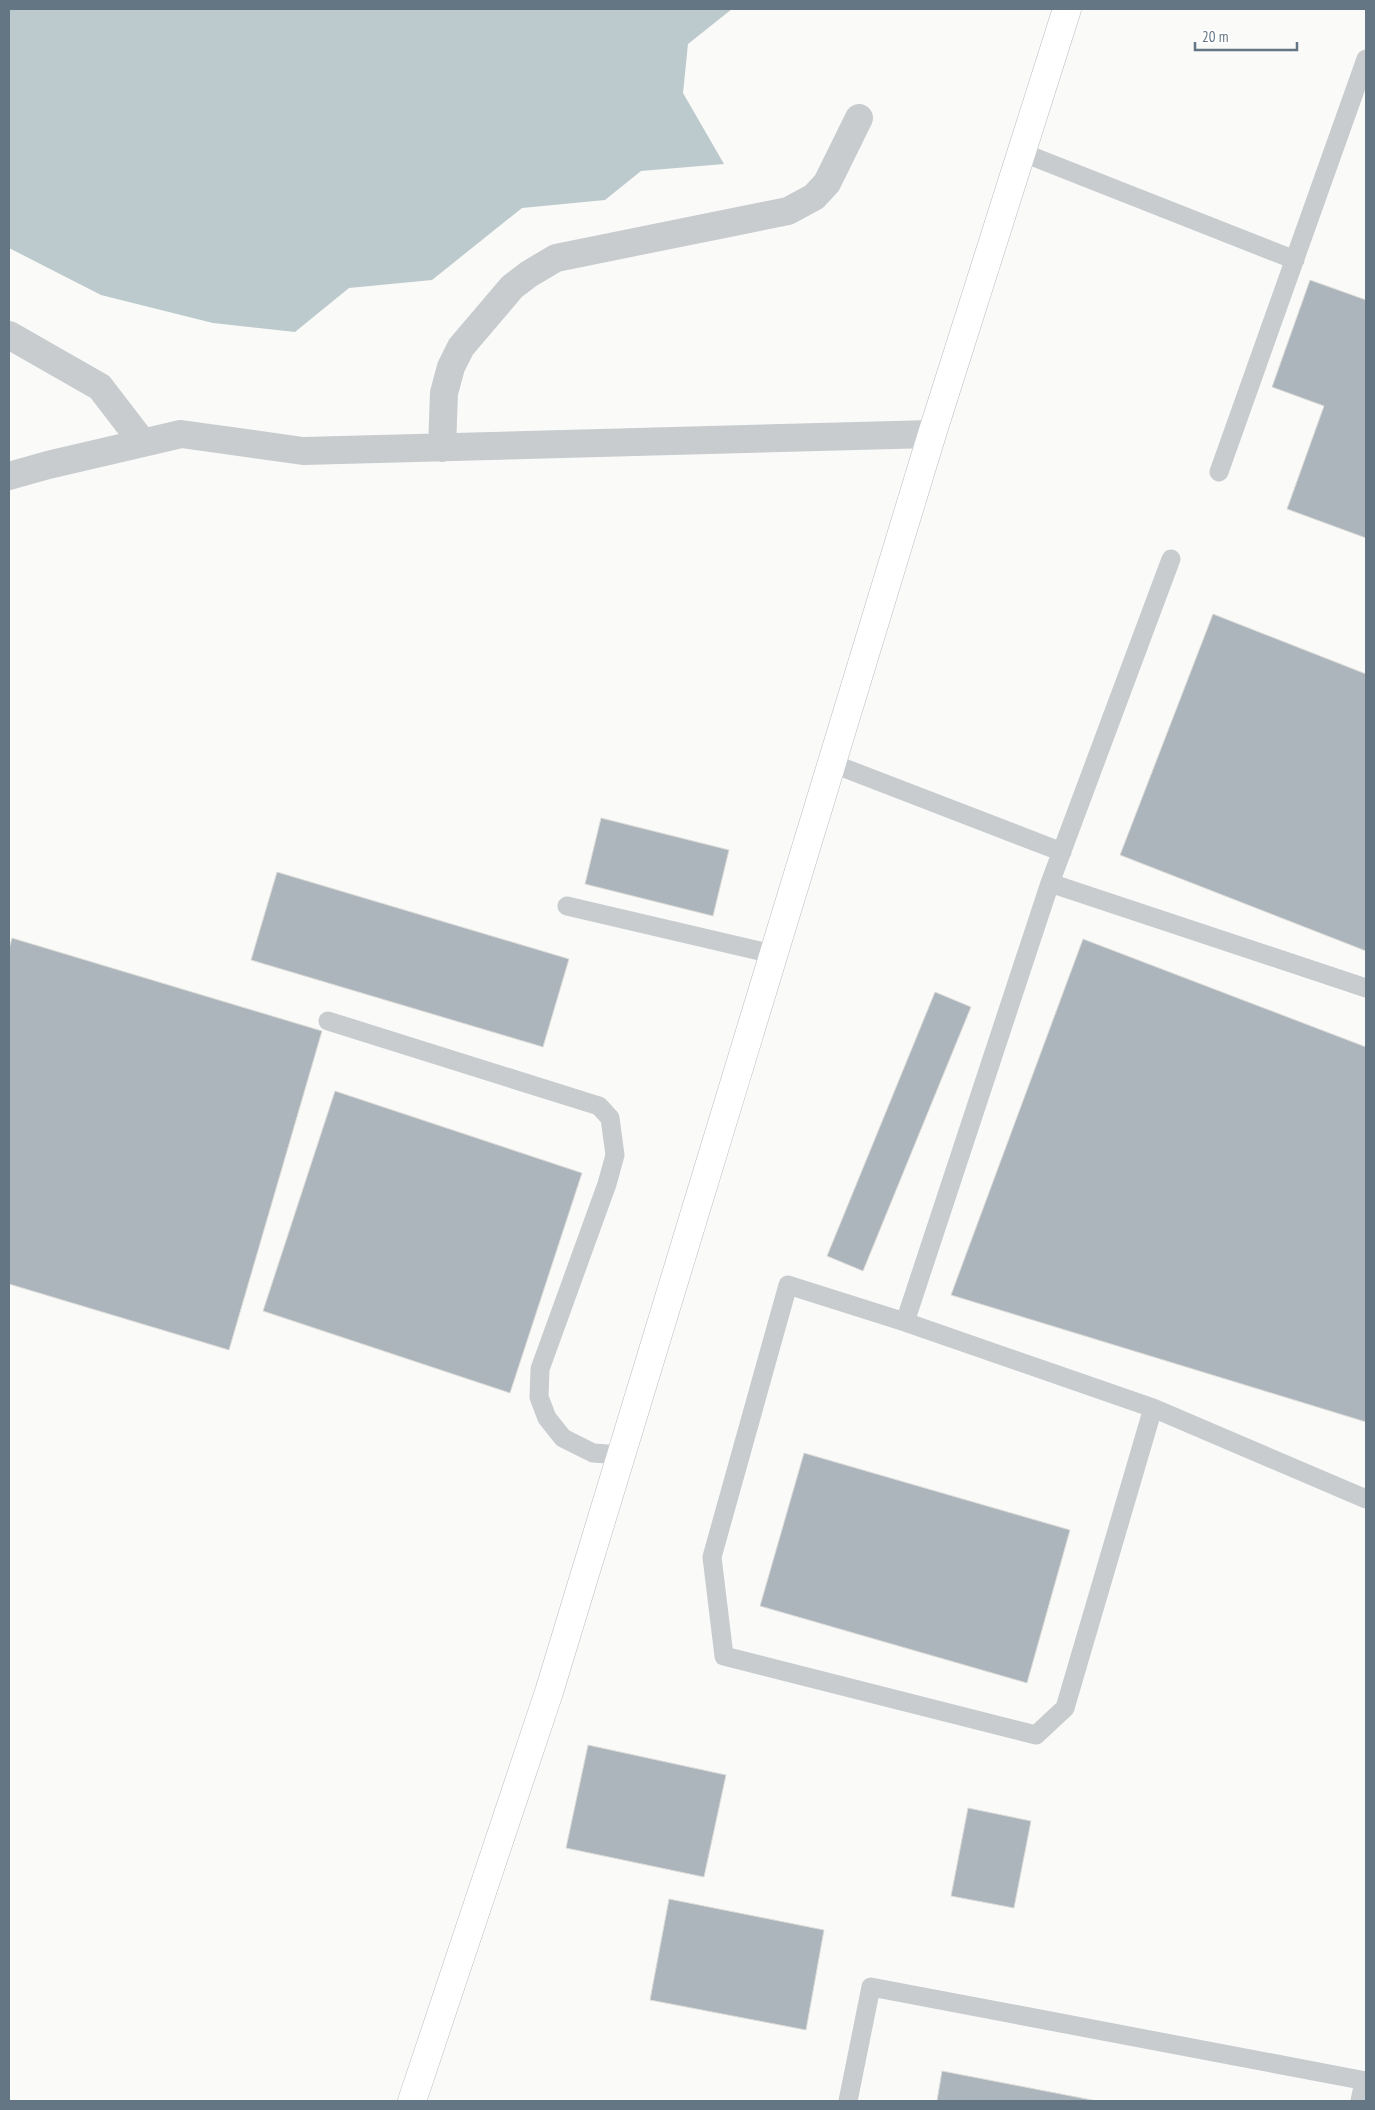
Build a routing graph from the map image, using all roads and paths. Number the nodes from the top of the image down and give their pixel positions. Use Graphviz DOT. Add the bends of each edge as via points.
graph roads {
  1 [pos="1067,9"];
  2 [pos="1366,59"];
  3 [pos="859,118"];
  4 [pos="1021,152"];
  5 [pos="1295,260"];
  6 [pos="9,335"];
  7 [pos="932,434"];
  8 [pos="143,443"];
  9 [pos="442,448"];
  10 [pos="1219,472"];
  11 [pos="9,476"];
  12 [pos="1171,559"];
  13 [pos="831,763"];
  14 [pos="1062,852"];
  15 [pos="1050,883"];
  16 [pos="567,906"];
  17 [pos="774,954"];
  18 [pos="1366,988"];
  19 [pos="328,1021"];
  20 [pos="905,1322"];
  21 [pos="1153,1408"];
  22 [pos="621,1455"];
  23 [pos="1366,1499"];
  24 [pos="1365,2081"];
  25 [pos="412,2101"];
  26 [pos="848,2101"];
  27 [pos="1360,2101"];
  1 -- 4 [label="street"];
  2 -- 5 [label="lane"];
  3 -- 9 [label="street" via="827,183 814,197 788,211 556,258 512,286 460,347 451,367 444,393"];
  4 -- 5 [label="lane"];
  4 -- 7 [label="street"];
  5 -- 10 [label="lane"];
  6 -- 8 [label="street" via="100,387"];
  7 -- 9 [label="street"];
  7 -- 13 [label="street"];
  8 -- 9 [label="street" via="181,434 303,451"];
  8 -- 11 [label="street"];
  12 -- 14 [label="lane"];
  13 -- 14 [label="lane"];
  13 -- 17 [label="street"];
  14 -- 15 [label="lane"];
  15 -- 18 [label="lane"];
  15 -- 20 [label="lane"];
  16 -- 17 [label="lane"];
  17 -- 22 [label="street"];
  19 -- 22 [label="lane" via="599,1106 610,1118 615,1155 540,1370 539,1397 547,1418 563,1438 592,1453"];
  20 -- 21 [label="lane"];
  20 -- 21 [label="lane" via="788,1285 712,1557 724,1656 1036,1735 1065,1708"];
  21 -- 23 [label="lane"];
  22 -- 25 [label="street" via="549,1692"];
  24 -- 26 [label="lane" via="871,1987"];
  24 -- 27 [label="lane"];
}
